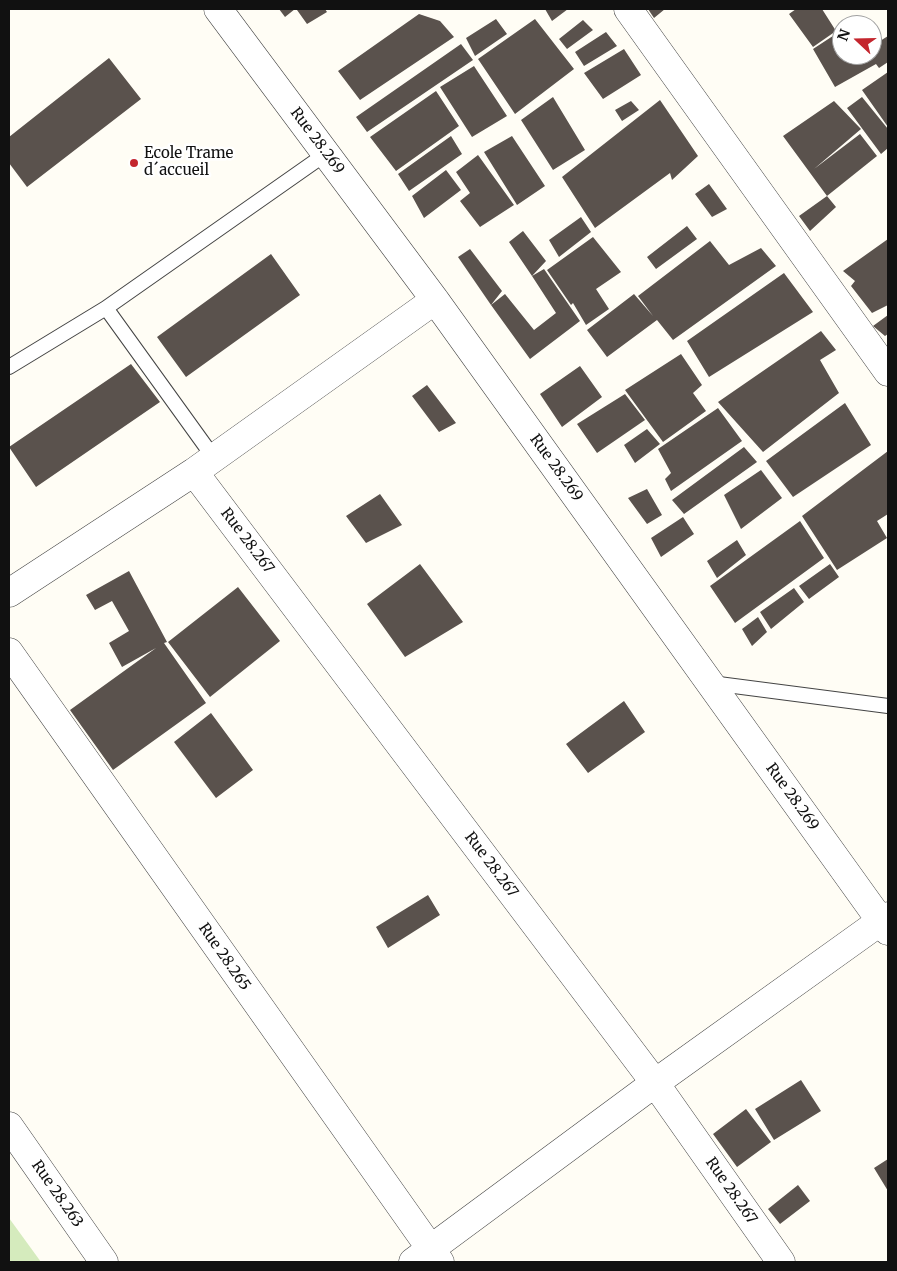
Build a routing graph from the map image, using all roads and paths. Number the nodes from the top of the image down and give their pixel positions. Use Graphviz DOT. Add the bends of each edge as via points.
graph roads {
  1 [pos="218,9"];
  2 [pos="628,9"];
  3 [pos="327,153"];
  4 [pos="435,300"];
  5 [pos="106,308"];
  6 [pos="9,367"];
  7 [pos="888,372"];
  8 [pos="204,465"];
  9 [pos="9,593"];
  10 [pos="9,652"];
  11 [pos="710,683"];
  12 [pos="888,706"];
  13 [pos="886,922"];
  14 [pos="656,1083"];
  15 [pos="9,1126"];
  16 [pos="428,1258"];
  17 [pos="104,1262"];
  18 [pos="781,1262"];
  1 -- 3 [label="street, Rue 28.269"];
  2 -- 7 [label="street"];
  3 -- 4 [label="street, Rue 28.269"];
  3 -- 5 [label="lane"];
  4 -- 8 [label="street"];
  4 -- 11 [label="street, Rue 28.269"];
  5 -- 6 [label="lane"];
  5 -- 8 [label="lane"];
  8 -- 9 [label="street"];
  8 -- 14 [label="street, Rue 28.267"];
  10 -- 16 [label="street, Rue 28.265"];
  11 -- 12 [label="lane"];
  11 -- 13 [label="street, Rue 28.269"];
  13 -- 14 [label="street"];
  14 -- 16 [label="street"];
  14 -- 18 [label="street, Rue 28.267"];
  15 -- 17 [label="street, Rue 28.263"];
}
